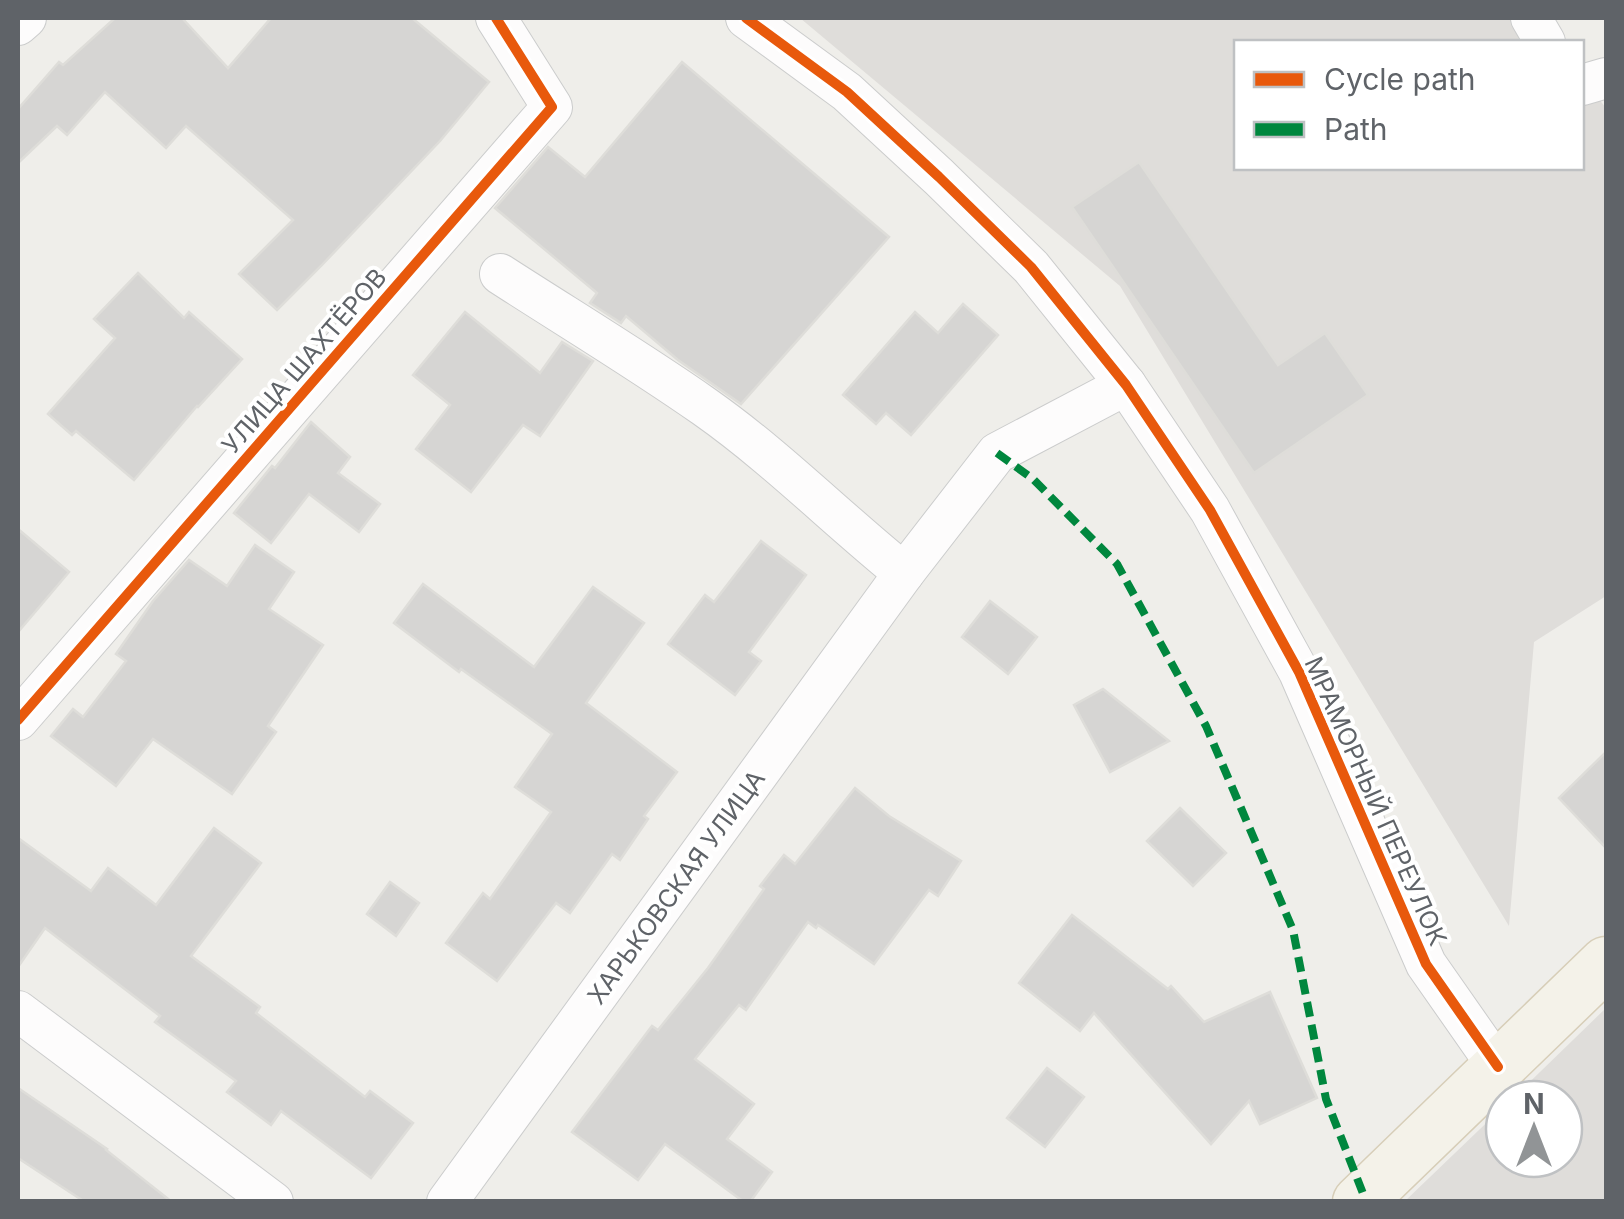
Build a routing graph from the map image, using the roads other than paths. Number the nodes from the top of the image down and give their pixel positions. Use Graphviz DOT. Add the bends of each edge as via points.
graph roads {
  1 [pos="26,18"];
  2 [pos="496,18"];
  3 [pos="746,18"];
  4 [pos="1531,18"];
  5 [pos="18,24"];
  6 [pos="1545,40"];
  7 [pos="500,274"];
  8 [pos="1126,386"];
  9 [pos="904,572"];
  10 [pos="18,720"];
  11 [pos="1606,963"];
  12 [pos="18,1011"];
  13 [pos="1498,1067"];
  14 [pos="273,1202"];
  15 [pos="447,1202"];
  16 [pos="1358,1202"];
  1 -- 5 [label="street"];
  2 -- 10 [label="street, УЛИЦА ШАХТЁРОВ" via="552,107"];
  3 -- 8 [label="street, МРАМОРНЫЙ ПЕРЕУЛОК" via="847,92 940,177 1031,266"];
  4 -- 6 [label="street"];
  7 -- 9 [label="street" via="706,408"];
  8 -- 9 [label="street, ХАРЬКОВСКАЯ УЛИЦА" via="997,453"];
  8 -- 13 [label="street, МРАМОРНЫЙ ПЕРЕУЛОК" via="1210,510 1281,639 1426,964"];
  9 -- 15 [label="street, ХАРЬКОВСКАЯ УЛИЦА"];
  11 -- 13 [label="main road"];
  12 -- 14 [label="street"];
  13 -- 16 [label="main road"];
}
